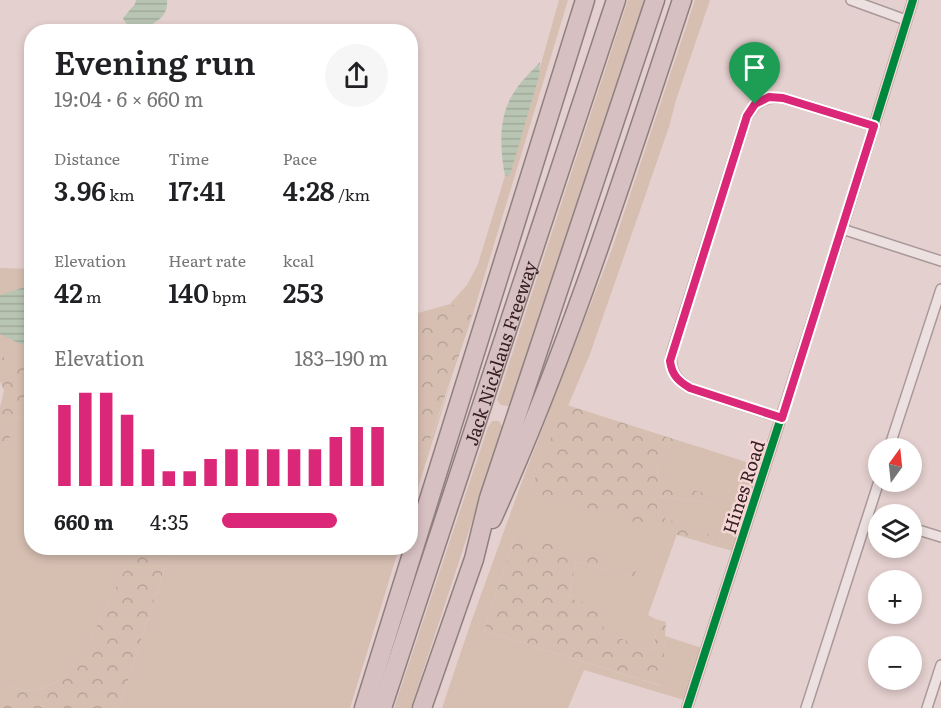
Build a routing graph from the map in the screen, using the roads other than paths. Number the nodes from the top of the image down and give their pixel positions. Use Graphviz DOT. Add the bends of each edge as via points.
graph roads {
  1 [pos="585,0"];
  2 [pos="616,0"];
  3 [pos="655,0"];
  4 [pos="682,0"];
  5 [pos="851,0"];
  6 [pos="913,0"];
  7 [pos="906,20"];
  8 [pos="874,126"];
  9 [pos="842,229"];
  10 [pos="941,261"];
  11 [pos="941,289"];
  12 [pos="782,418"];
  13 [pos="892,438"];
  14 [pos="868,514"];
  15 [pos="922,531"];
  16 [pos="418,533"];
  17 [pos="941,537"];
  18 [pos="411,555"];
  19 [pos="474,559"];
  20 [pos="941,665"];
  21 [pos="363,708"];
  22 [pos="382,708"];
  23 [pos="422,708"];
  24 [pos="687,708"];
  25 [pos="806,708"];
  26 [pos="927,708"];
  1 -- 16 [label="highway"];
  2 -- 22 [label="highway, Jack Nicklaus Freeway"];
  3 -- 19 [label="highway, Jack Nicklaus Freeway" via="492,488"];
  4 -- 19 [label="highway" via="589,279 527,441"];
  5 -- 7 [label="street"];
  6 -- 7 [label="street, Hines Road"];
  7 -- 8 [label="street, Hines Road"];
  8 -- 9 [label="street, Hines Road"];
  8 -- 12 [label="street" via="783,98 769,97 755,104 747,116 672,352 672,370 690,388"];
  9 -- 10 [label="street"];
  9 -- 12 [label="street, Hines Road"];
  11 -- 13 [label="street"];
  12 -- 24 [label="street, Hines Road"];
  14 -- 25 [label="street"];
  15 -- 17 [label="street"];
  18 -- 21 [label="highway"];
  19 -- 23 [label="highway, Jack Nicklaus Freeway"];
  20 -- 26 [label="street"];
}
